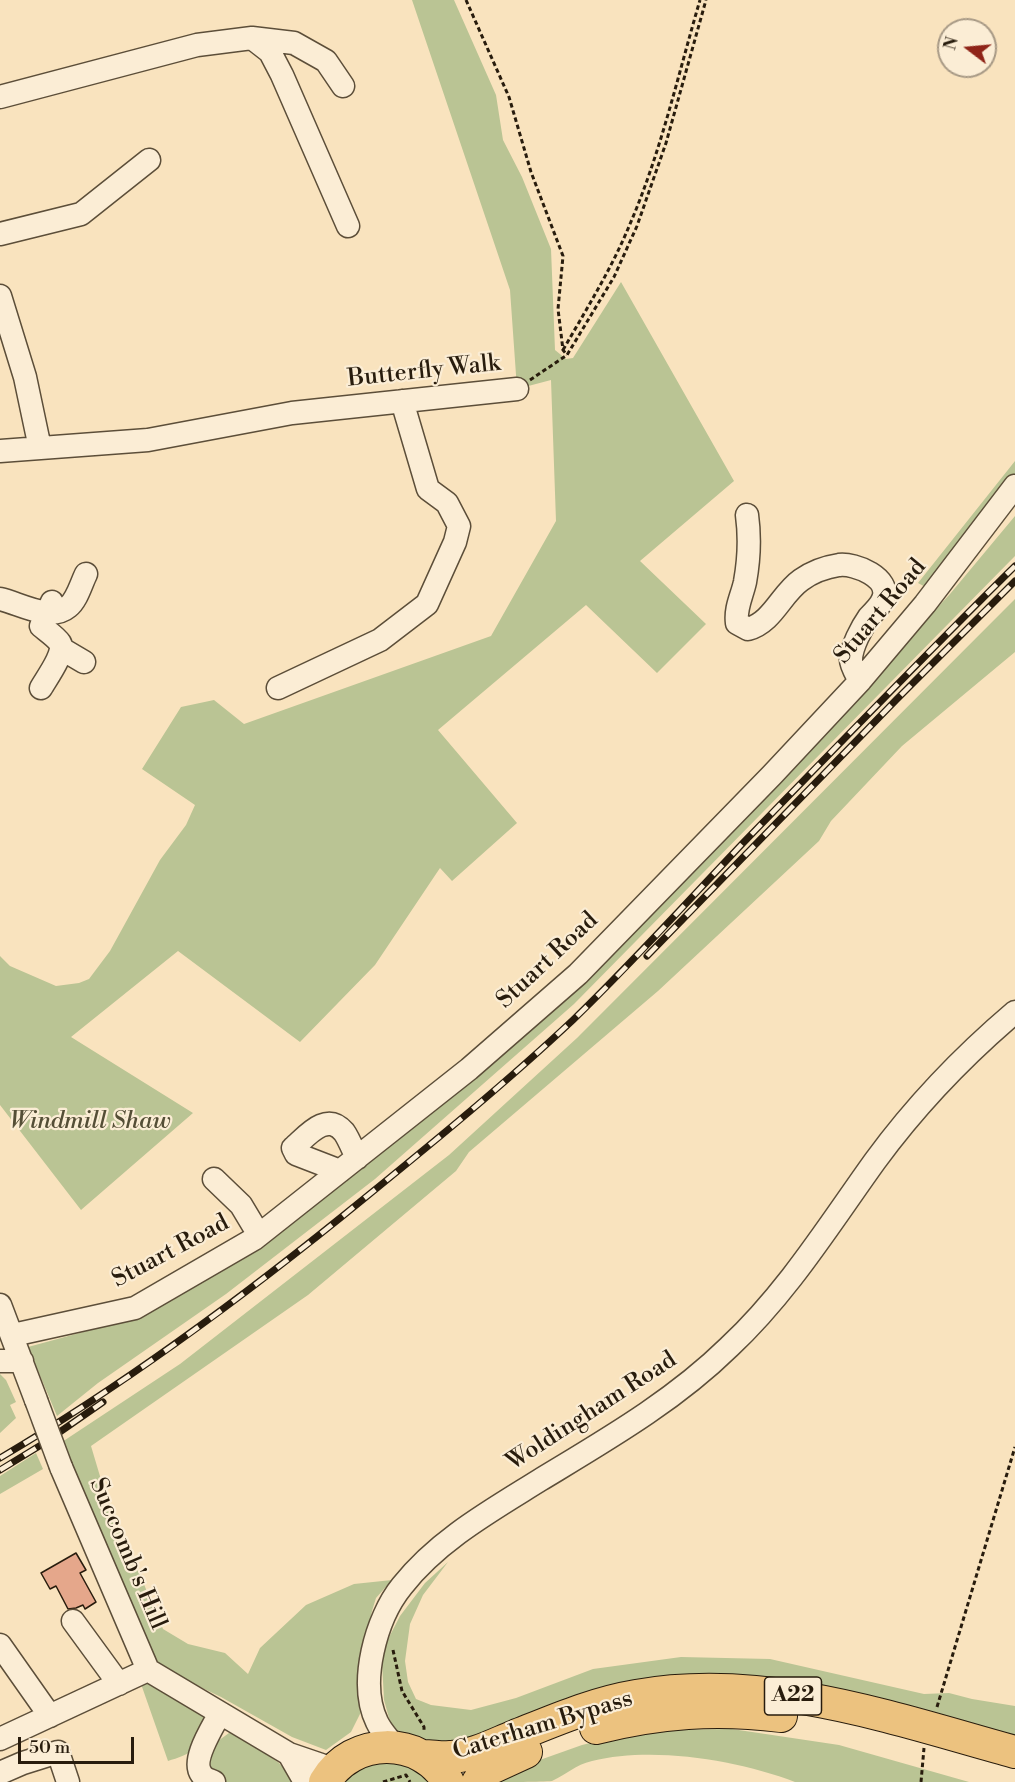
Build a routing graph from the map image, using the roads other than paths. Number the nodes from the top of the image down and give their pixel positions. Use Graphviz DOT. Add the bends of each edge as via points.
graph roads {
  1 [pos="252,39"];
  2 [pos="343,86"];
  3 [pos="0,97"];
  4 [pos="149,160"];
  5 [pos="348,226"];
  6 [pos="0,234"];
  7 [pos="0,296"];
  8 [pos="517,389"];
  9 [pos="402,401"];
  10 [pos="40,448"];
  11 [pos="0,451"];
  12 [pos="1015,486"];
  13 [pos="747,515"];
  14 [pos="86,574"];
  15 [pos="0,599"];
  16 [pos="47,614"];
  17 [pos="62,649"];
  18 [pos="84,662"];
  19 [pos="860,681"];
  20 [pos="41,687"];
  21 [pos="278,688"];
  22 [pos="1015,1012"];
  23 [pos="214,1179"];
  24 [pos="260,1235"];
  25 [pos="0,1305"];
  26 [pos="13,1335"];
  27 [pos="11,1361"];
  28 [pos="73,1621"];
  29 [pos="0,1645"];
  30 [pos="148,1670"];
  31 [pos="119,1684"];
  32 [pos="371,1700"];
  33 [pos="220,1713"];
  34 [pos="50,1716"];
  35 [pos="0,1739"];
  36 [pos="927,1739"];
  37 [pos="1015,1752"];
  38 [pos="290,1754"];
  39 [pos="413,1755"];
  40 [pos="329,1772"];
  41 [pos="0,1773"];
  42 [pos="1015,1774"];
  43 [pos="68,1782"];
  44 [pos="214,1782"];
  45 [pos="448,1782"];
  46 [pos="478,1782"];
  1 -- 2 [label="street" via="294,43 326,62"];
  1 -- 3 [label="street" via="197,45"];
  1 -- 5 [label="street" via="270,52 282,75"];
  4 -- 6 [label="street" via="81,214"];
  7 -- 10 [label="street" via="25,377"];
  8 -- 9 [label="street, Butterfly Walk"];
  9 -- 10 [label="street, Butterfly Walk" via="292,413 148,440"];
  9 -- 21 [label="street" via="428,489 447,503 459,526 456,542 427,604 380,640"];
  10 -- 11 [label="street, Butterfly Walk"];
  12 -- 19 [label="street, Stuart Road"];
  13 -- 19 [label="street" via="750,536 745,582 736,615 737,623 748,629 759,626 800,580 824,568 859,566 882,582 883,599 867,621 851,660"];
  14 -- 16 [label="street" via="68,608"];
  15 -- 16 [label="street"];
  16 -- 17 [label="street"];
  17 -- 18 [label="street"];
  17 -- 20 [label="street"];
  19 -- 24 [label="street, Stuart Road" via="578,974 469,1069"];
  22 -- 32 [label="street, Woldingham Road" via="971,1049 921,1102 777,1295 730,1347 680,1390 456,1535 401,1587 381,1622 372,1650"];
  23 -- 24 [label="street" via="241,1205"];
  24 -- 26 [label="street, Stuart Road" via="135,1308"];
  25 -- 26 [label="street, Succomb's Hill"];
  26 -- 27 [label="street, Succomb's Hill"];
  27 -- 30 [label="street, Succomb's Hill, bridge" via="36,1401"];
  28 -- 31 [label="street"];
  29 -- 34 [label="street"];
  30 -- 31 [label="street"];
  30 -- 33 [label="street"];
  31 -- 34 [label="street"];
  32 -- 39 [label="street, Woldingham Road" via="377,1722"];
  32 -- 40 [label="street, Woldingham Road" via="363,1732"];
  33 -- 38 [label="street"];
  33 -- 44 [label="street" via="199,1756 198,1768 203,1777"];
  34 -- 35 [label="street"];
  36 -- 37 [label="highway, Caterham Bypass / A22"];
  36 -- 39 [label="highway, Caterham Bypass / A22" via="846,1706 793,1695 736,1689 680,1690 597,1705 477,1751 452,1757"];
  36 -- 42 [label="highway, Caterham Bypass / A22"];
  36 -- 46 [label="highway, Caterham Bypass / A22" via="750,1712 686,1712 634,1718 572,1734 489,1769"];
  38 -- 40 [label="street"];
  38 -- 40 [label="street"];
  39 -- 40 [label="highway, Caterham Bypass" via="380,1747 365,1749"];
  39 -- 45 [label="highway" via="438,1768"];
  41 -- 43 [label="street" via="58,1752"];
}
